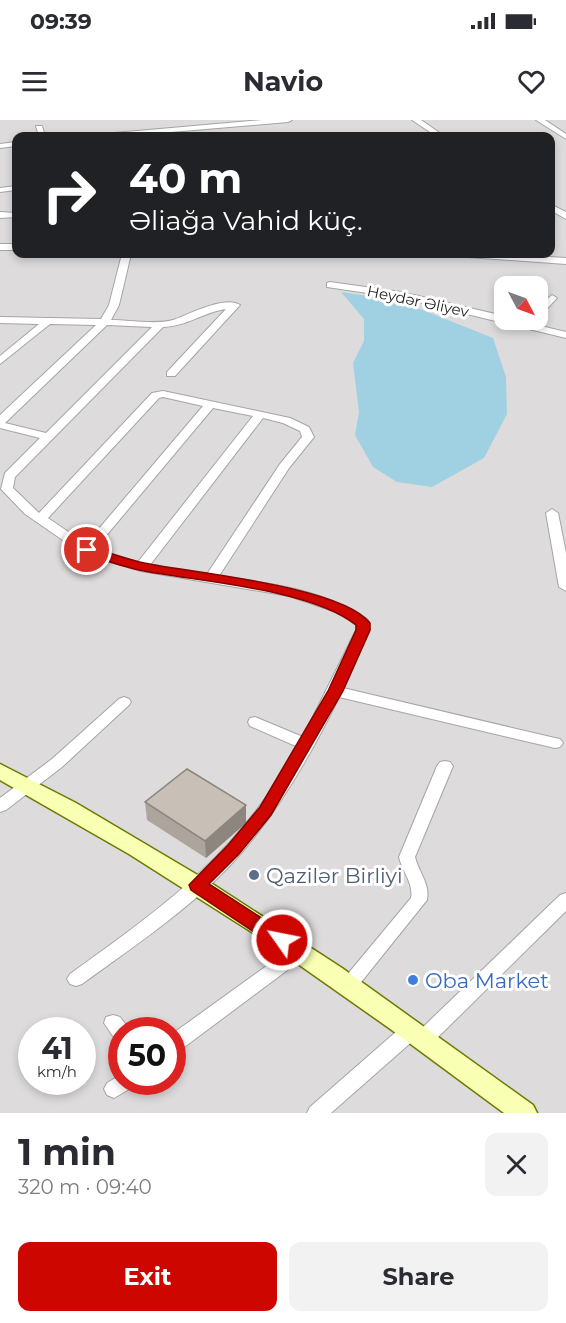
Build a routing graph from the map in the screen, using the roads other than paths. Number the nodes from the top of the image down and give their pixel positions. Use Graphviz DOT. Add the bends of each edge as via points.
graph roads {
  1 [pos="288,120"];
  2 [pos="416,120"];
  3 [pos="540,120"];
  4 [pos="149,132"];
  5 [pos="434,132"];
  6 [pos="566,137"];
  7 [pos="125,258"];
  8 [pos="524,258"];
  9 [pos="566,261"];
  10 [pos="330,285"];
  11 [pos="552,298"];
  12 [pos="548,302"];
  13 [pos="494,316"];
  14 [pos="0,320"];
  15 [pos="48,321"];
  16 [pos="104,323"];
  17 [pos="160,324"];
  18 [pos="548,328"];
  19 [pos="566,335"];
  20 [pos="0,361"];
  21 [pos="171,374"];
  22 [pos="210,404"];
  23 [pos="261,414"];
  24 [pos="2,426"];
  25 [pos="48,437"];
  26 [pos="552,513"];
  27 [pos="34,515"];
  28 [pos="87,550"];
  29 [pos="141,567"];
  30 [pos="211,578"];
  31 [pos="566,587"];
  32 [pos="336,691"];
  33 [pos="124,702"];
  34 [pos="255,722"];
  35 [pos="555,743"];
  36 [pos="306,744"];
  37 [pos="445,766"];
  38 [pos="0,771"];
  39 [pos="29,786"];
  40 [pos="0,806"];
  41 [pos="197,885"];
  42 [pos="566,900"];
  43 [pos="298,952"];
  44 [pos="76,979"];
  45 [pos="348,986"];
  46 [pos="418,1034"];
  47 [pos="186,1035"];
  48 [pos="317,1113"];
  49 [pos="524,1113"];
  1 -- 4 [label="street"];
  2 -- 5 [label="street"];
  3 -- 6 [label="street"];
  7 -- 16 [label="street" via="114,305"];
  8 -- 9 [label="street"];
  10 -- 13 [label="street, Heydər Əliyev" via="400,295"];
  11 -- 12 [label="street"];
  14 -- 15 [label="street"];
  15 -- 16 [label="street"];
  15 -- 20 [label="street"];
  16 -- 17 [label="street"];
  16 -- 24 [label="street"];
  17 -- 21 [label="street" via="235,305"];
  17 -- 25 [label="street"];
  18 -- 19 [label="street, Heydər Əliyev"];
  22 -- 23 [label="street"];
  22 -- 27 [label="street" via="163,394 152,397"];
  22 -- 28 [label="street"];
  23 -- 29 [label="street"];
  23 -- 30 [label="street" via="286,420 305,429 308,436"];
  24 -- 25 [label="street"];
  25 -- 27 [label="street" via="6,482 12,496"];
  26 -- 31 [label="street"];
  27 -- 28 [label="street"];
  28 -- 29 [label="street"];
  29 -- 30 [label="street"];
  30 -- 32 [label="street" via="292,593 356,616 363,623 363,630"];
  32 -- 35 [label="street"];
  32 -- 36 [label="street"];
  33 -- 39 [label="street"];
  34 -- 36 [label="street"];
  36 -- 41 [label="street" via="254,826"];
  37 -- 45 [label="street" via="407,857 421,889 418,900"];
  38 -- 39 [label="main road"];
  39 -- 40 [label="street"];
  39 -- 41 [label="main road"];
  41 -- 43 [label="main road"];
  41 -- 44 [label="street" via="164,915"];
  42 -- 46 [label="street"];
  43 -- 45 [label="main road"];
  43 -- 47 [label="street"];
  45 -- 46 [label="main road"];
  46 -- 48 [label="street"];
  46 -- 49 [label="main road"];
}
